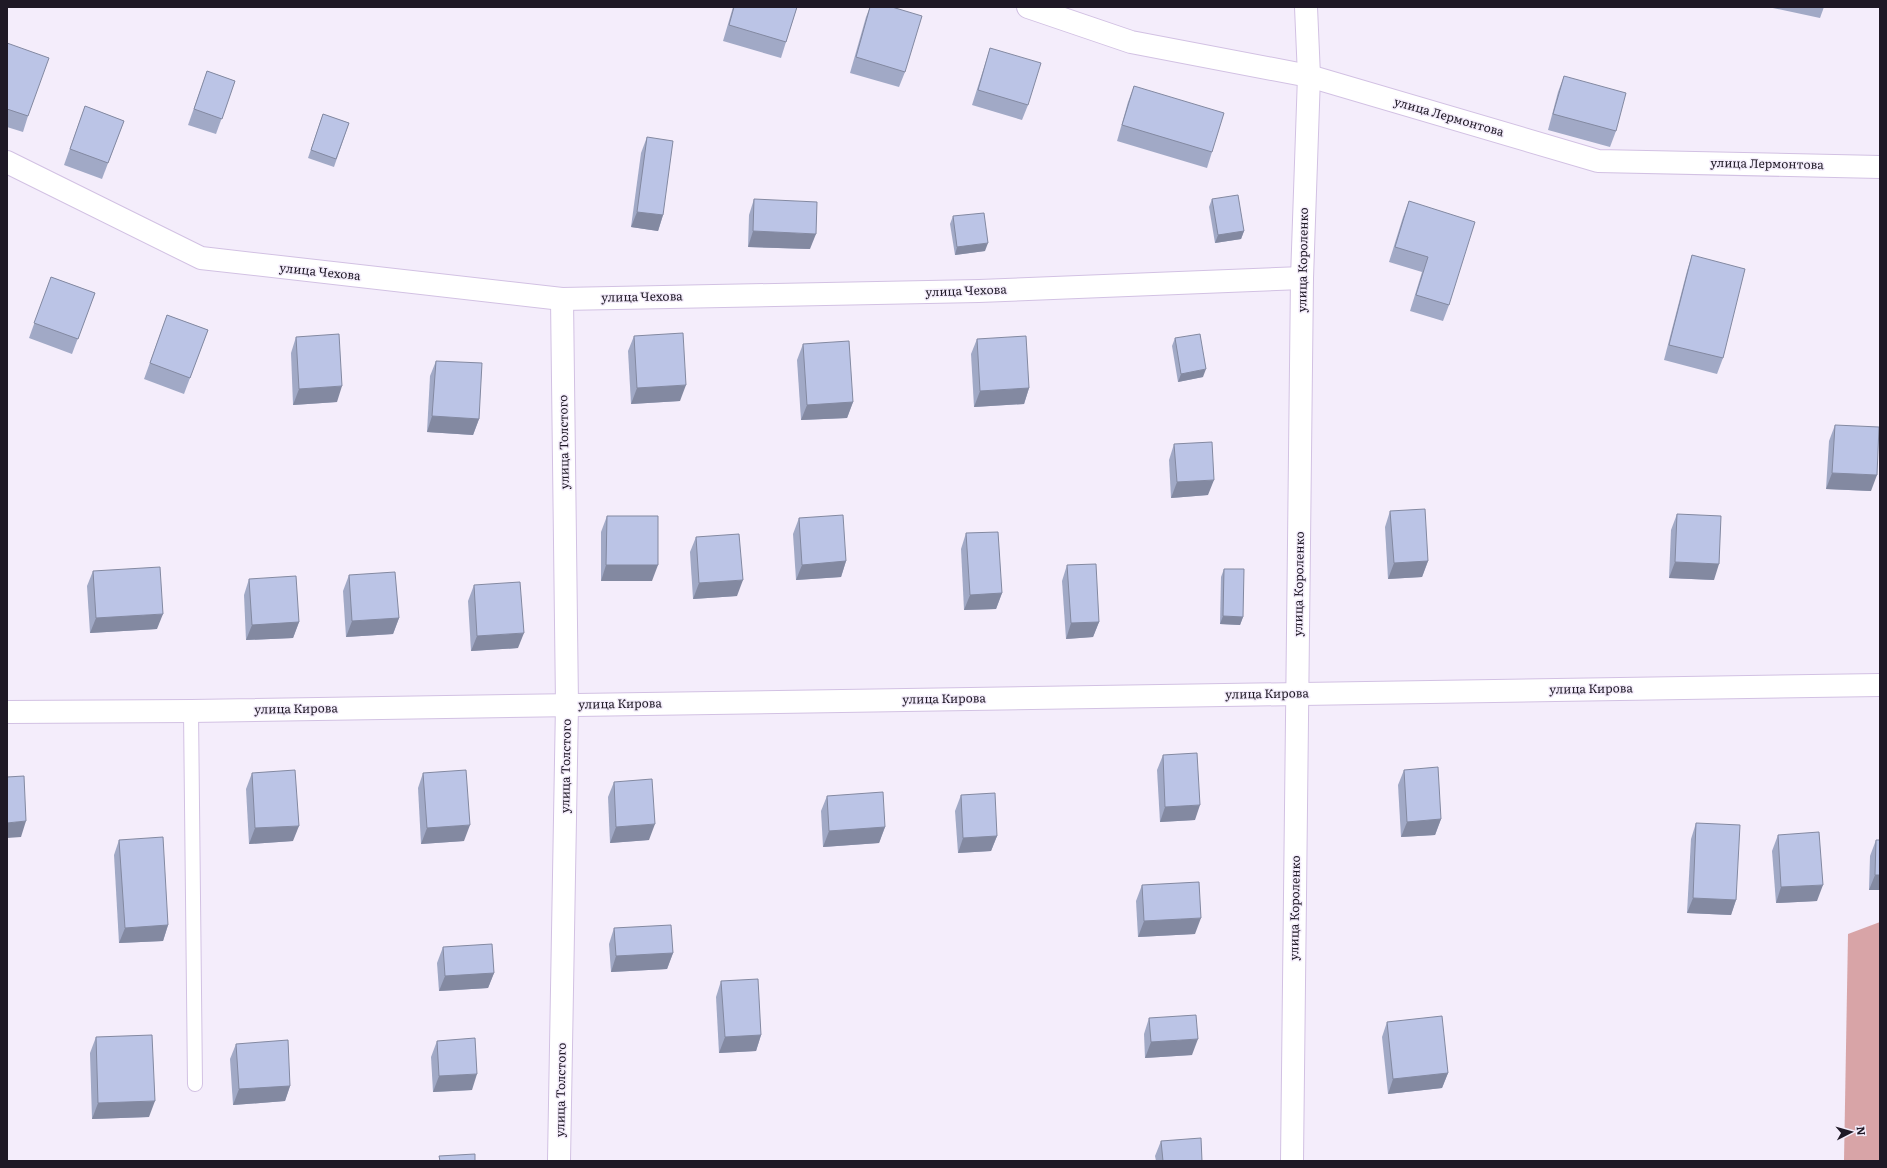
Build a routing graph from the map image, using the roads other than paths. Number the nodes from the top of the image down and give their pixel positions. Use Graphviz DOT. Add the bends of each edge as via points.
graph roads {
  1 [pos="1028,7"];
  2 [pos="1306,7"];
  3 [pos="1309,76"];
  4 [pos="7,162"];
  5 [pos="1880,167"];
  6 [pos="1302,278"];
  7 [pos="562,299"];
  8 [pos="1880,685"];
  9 [pos="1298,693"];
  10 [pos="567,704"];
  11 [pos="191,711"];
  12 [pos="7,712"];
  13 [pos="195,1084"];
  14 [pos="559,1161"];
  15 [pos="1292,1161"];
  1 -- 3 [label="street, улица Лермонтова" via="1131,42"];
  2 -- 3 [label="street, улица Короленко"];
  3 -- 5 [label="street, улица Лермонтова" via="1598,161"];
  3 -- 6 [label="street, улица Короленко"];
  4 -- 7 [label="street, улица Чехова" via="201,258"];
  6 -- 7 [label="street, улица Чехова" via="979,291"];
  6 -- 9 [label="street, улица Короленко"];
  7 -- 10 [label="street, улица Толстого"];
  8 -- 9 [label="street, улица Кирова"];
  9 -- 10 [label="street, улица Кирова"];
  9 -- 15 [label="street, улица Короленко"];
  10 -- 11 [label="street, улица Кирова"];
  10 -- 14 [label="street, улица Толстого"];
  11 -- 12 [label="street, улица Кирова"];
  11 -- 13 [label="lane"];
}
